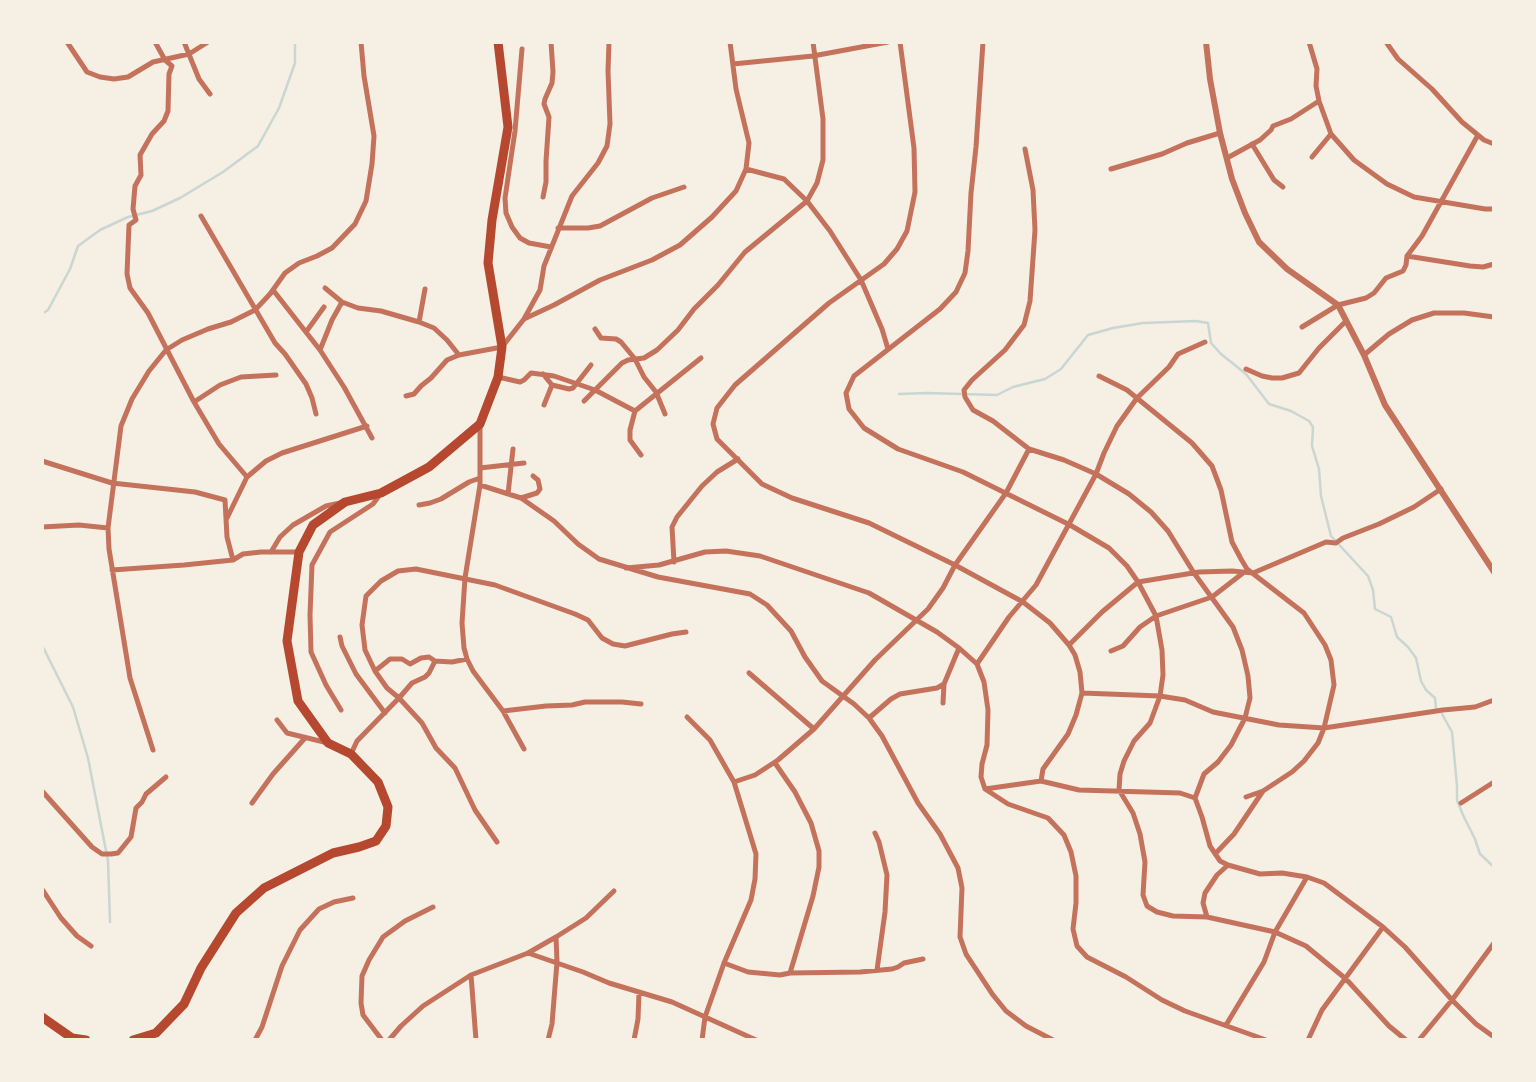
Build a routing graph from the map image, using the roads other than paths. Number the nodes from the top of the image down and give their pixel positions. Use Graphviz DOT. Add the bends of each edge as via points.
graph roads {
  1 [pos="67,42"];
  2 [pos="155,42"];
  3 [pos="184,42"];
  4 [pos="361,42"];
  5 [pos="498,42"];
  6 [pos="551,42"];
  7 [pos="609,42"];
  8 [pos="730,42"];
  9 [pos="813,42"];
  10 [pos="888,42"];
  11 [pos="900,42"];
  12 [pos="982,42"];
  13 [pos="1206,42"];
  14 [pos="1309,42"];
  15 [pos="1386,42"];
  16 [pos="205,43"];
  17 [pos="522,49"];
  18 [pos="190,54"];
  19 [pos="813,56"];
  20 [pos="165,60"];
  21 [pos="733,64"];
  22 [pos="210,94"];
  23 [pos="1319,101"];
  24 [pos="1220,133"];
  25 [pos="1331,134"];
  26 [pos="1478,135"];
  27 [pos="1252,144"];
  28 [pos="1494,144"];
  29 [pos="1026,149"];
  30 [pos="1312,157"];
  31 [pos="1227,158"];
  32 [pos="1111,169"];
  33 [pos="746,170"];
  34 [pos="684,187"];
  35 [pos="1283,187"];
  36 [pos="543,197"];
  37 [pos="807,201"];
  38 [pos="1441,202"];
  39 [pos="1494,209"];
  40 [pos="201,216"];
  41 [pos="558,228"];
  42 [pos="551,247"];
  43 [pos="1407,256"];
  44 [pos="1494,264"];
  45 [pos="860,281"];
  46 [pos="325,288"];
  47 [pos="425,289"];
  48 [pos="273,290"];
  49 [pos="342,302"];
  50 [pos="1338,305"];
  51 [pos="324,307"];
  52 [pos="255,310"];
  53 [pos="1494,317"];
  54 [pos="524,319"];
  55 [pos="1346,321"];
  56 [pos="419,322"];
  57 [pos="1302,327"];
  58 [pos="595,329"];
  59 [pos="306,332"];
  60 [pos="1205,342"];
  61 [pos="502,347"];
  62 [pos="888,349"];
  63 [pos="166,350"];
  64 [pos="320,350"];
  65 [pos="459,355"];
  66 [pos="1364,355"];
  67 [pos="701,358"];
  68 [pos="635,359"];
  69 [pos="591,365"];
  70 [pos="1245,369"];
  71 [pos="543,374"];
  72 [pos="276,375"];
  73 [pos="1099,376"];
  74 [pos="498,377"];
  75 [pos="576,383"];
  76 [pos="552,385"];
  77 [pos="595,390"];
  78 [pos="656,392"];
  79 [pos="406,396"];
  80 [pos="1137,398"];
  81 [pos="584,401"];
  82 [pos="194,402"];
  83 [pos="544,405"];
  84 [pos="635,411"];
  85 [pos="316,414"];
  86 [pos="665,414"];
  87 [pos="480,424"];
  88 [pos="367,426"];
  89 [pos="372,438"];
  90 [pos="513,449"];
  91 [pos="1029,449"];
  92 [pos="641,454"];
  93 [pos="738,459"];
  94 [pos="42,461"];
  95 [pos="524,463"];
  96 [pos="511,465"];
  97 [pos="480,468"];
  98 [pos="1096,474"];
  99 [pos="533,476"];
  100 [pos="247,477"];
  101 [pos="480,481"];
  102 [pos="112,483"];
  103 [pos="1441,489"];
  104 [pos="1006,493"];
  105 [pos="381,494"];
  106 [pos="508,494"];
  107 [pos="521,498"];
  108 [pos="345,502"];
  109 [pos="419,505"];
  110 [pos="226,521"];
  111 [pos="1070,525"];
  112 [pos="42,527"];
  113 [pos="107,528"];
  114 [pos="271,552"];
  115 [pos="299,552"];
  116 [pos="233,560"];
  117 [pos="674,562"];
  118 [pos="955,565"];
  119 [pos="626,568"];
  120 [pos="112,570"];
  121 [pos="1494,572"];
  122 [pos="1194,573"];
  123 [pos="1243,573"];
  124 [pos="1253,573"];
  125 [pos="465,578"];
  126 [pos="1138,582"];
  127 [pos="1212,597"];
  128 [pos="1023,602"];
  129 [pos="1156,616"];
  130 [pos="915,620"];
  131 [pos="687,632"];
  132 [pos="340,637"];
  133 [pos="1069,645"];
  134 [pos="959,648"];
  135 [pos="1111,651"];
  136 [pos="467,659"];
  137 [pos="435,661"];
  138 [pos="977,664"];
  139 [pos="375,671"];
  140 [pos="749,673"];
  141 [pos="944,684"];
  142 [pos="1082,693"];
  143 [pos="1160,696"];
  144 [pos="844,697"];
  145 [pos="399,698"];
  146 [pos="1494,700"];
  147 [pos="943,703"];
  148 [pos="641,704"];
  149 [pos="341,710"];
  150 [pos="503,711"];
  151 [pos="385,713"];
  152 [pos="687,717"];
  153 [pos="869,718"];
  154 [pos="1245,718"];
  155 [pos="277,720"];
  156 [pos="1324,728"];
  157 [pos="814,729"];
  158 [pos="305,738"];
  159 [pos="328,743"];
  160 [pos="524,749"];
  161 [pos="153,750"];
  162 [pos="351,754"];
  163 [pos="775,763"];
  164 [pos="166,777"];
  165 [pos="1041,781"];
  166 [pos="734,782"];
  167 [pos="1494,782"];
  168 [pos="985,789"];
  169 [pos="1119,790"];
  170 [pos="42,791"];
  171 [pos="1263,792"];
  172 [pos="1246,797"];
  173 [pos="1195,798"];
  174 [pos="252,803"];
  175 [pos="1461,803"];
  176 [pos="875,833"];
  177 [pos="497,842"];
  178 [pos="1215,854"];
  179 [pos="1228,865"];
  180 [pos="1307,877"];
  181 [pos="42,890"];
  182 [pos="614,891"];
  183 [pos="353,898"];
  184 [pos="433,907"];
  185 [pos="1207,917"];
  186 [pos="1382,928"];
  187 [pos="1275,932"];
  188 [pos="556,937"];
  189 [pos="1494,943"];
  190 [pos="91,946"];
  191 [pos="528,953"];
  192 [pos="923,959"];
  193 [pos="557,962"];
  194 [pos="724,963"];
  195 [pos="877,970"];
  196 [pos="790,973"];
  197 [pos="471,975"];
  198 [pos="1346,979"];
  199 [pos="639,993"];
  200 [pos="1452,1000"];
  201 [pos="42,1017"];
  202 [pos="705,1017"];
  203 [pos="1226,1025"];
  204 [pos="1494,1037"];
  205 [pos="86,1040"];
  206 [pos="133,1040"];
  207 [pos="255,1040"];
  208 [pos="383,1040"];
  209 [pos="389,1040"];
  210 [pos="476,1040"];
  211 [pos="548,1040"];
  212 [pos="634,1040"];
  213 [pos="702,1040"];
  214 [pos="756,1040"];
  215 [pos="1053,1040"];
  216 [pos="1266,1040"];
  217 [pos="1308,1040"];
  218 [pos="1406,1040"];
  219 [pos="1419,1040"];
  1 -- 20 [label="street" via="87,72 100,77 128,77"];
  2 -- 20 [label="street"];
  3 -- 18 [label="street"];
  4 -- 48 [label="street" via="374,136 366,201 355,224 331,248 299,262"];
  5 -- 61 [label="highway" via="508,127 488,263"];
  6 -- 36 [label="street" via="552,83 544,104 549,117"];
  7 -- 41 [label="street" via="607,146 572,196"];
  8 -- 21 [label="street"];
  9 -- 19 [label="street"];
  10 -- 19 [label="street"];
  11 -- 45 [label="street" via="915,192 907,231 897,249"];
  12 -- 62 [label="street" via="965,273 940,309"];
  13 -- 24 [label="street"];
  14 -- 23 [label="street"];
  15 -- 26 [label="street"];
  16 -- 18 [label="street"];
  17 -- 42 [label="street" via="506,213 520,238"];
  18 -- 20 [label="street"];
  18 -- 22 [label="street"];
  19 -- 21 [label="street"];
  19 -- 37 [label="street" via="824,119 823,160"];
  20 -- 63 [label="street" via="172,66 168,111 140,155 127,274 130,288"];
  21 -- 33 [label="street" via="749,143"];
  23 -- 25 [label="street"];
  23 -- 27 [label="street" via="1273,126"];
  24 -- 31 [label="street"];
  24 -- 32 [label="street"];
  25 -- 30 [label="street"];
  25 -- 38 [label="street" via="1354,160 1387,184 1414,197"];
  26 -- 28 [label="street"];
  26 -- 38 [label="street"];
  27 -- 31 [label="street"];
  27 -- 35 [label="street"];
  29 -- 91 [label="street" via="1035,230 1030,301 1024,325 972,380 965,394 973,410"];
  31 -- 50 [label="street" via="1259,242 1287,269"];
  33 -- 37 [label="street" via="783,179"];
  33 -- 54 [label="street" via="736,191 680,245"];
  34 -- 41 [label="street" via="600,226"];
  37 -- 45 [label="street"];
  37 -- 68 [label="street" via="744,252 678,330 644,358"];
  38 -- 39 [label="street"];
  38 -- 43 [label="street"];
  40 -- 52 [label="street"];
  41 -- 42 [label="street"];
  42 -- 54 [label="street" via="540,290"];
  43 -- 44 [label="street" via="1470,266"];
  43 -- 50 [label="street" via="1403,271 1386,278 1374,293"];
  45 -- 62 [label="street"];
  45 -- 93 [label="street" via="735,385 717,408 713,424 718,439"];
  46 -- 49 [label="street"];
  47 -- 56 [label="street"];
  48 -- 52 [label="street"];
  48 -- 59 [label="street"];
  49 -- 56 [label="street"];
  49 -- 64 [label="street"];
  50 -- 55 [label="street"];
  50 -- 57 [label="street"];
  51 -- 59 [label="street"];
  52 -- 63 [label="street"];
  52 -- 85 [label="street" via="306,384"];
  53 -- 66 [label="street" via="1434,313 1412,320"];
  54 -- 61 [label="street"];
  55 -- 66 [label="street"];
  55 -- 70 [label="street" via="1299,373 1272,378"];
  56 -- 65 [label="street" via="433,328"];
  58 -- 68 [label="street" via="601,338 621,342"];
  59 -- 64 [label="street"];
  60 -- 80 [label="street" via="1178,354"];
  61 -- 65 [label="street"];
  61 -- 74 [label="highway"];
  62 -- 104 [label="street" via="854,376 846,393 849,410 864,428 898,449"];
  63 -- 82 [label="street"];
  63 -- 102 [label="street" via="149,371 121,426"];
  64 -- 88 [label="street"];
  65 -- 79 [label="street"];
  66 -- 103 [label="street" via="1385,405"];
  67 -- 78 [label="street"];
  68 -- 77 [label="street" via="622,363"];
  68 -- 78 [label="street"];
  69 -- 75 [label="street"];
  71 -- 74 [label="street" via="531,373 520,382"];
  71 -- 75 [label="street"];
  71 -- 76 [label="street"];
  72 -- 82 [label="street" via="241,377"];
  73 -- 80 [label="street"];
  74 -- 87 [label="highway"];
  75 -- 76 [label="street" via="569,389"];
  75 -- 77 [label="street"];
  76 -- 83 [label="street"];
  77 -- 81 [label="street"];
  77 -- 84 [label="street"];
  78 -- 84 [label="street"];
  78 -- 86 [label="street"];
  80 -- 98 [label="street" via="1117,426"];
  80 -- 124 [label="street" via="1192,443 1212,466 1232,542"];
  82 -- 100 [label="street" via="219,444"];
  84 -- 92 [label="street" via="630,440"];
  87 -- 97 [label="street"];
  87 -- 105 [label="highway" via="429,467"];
  88 -- 89 [label="street"];
  88 -- 100 [label="street" via="282,453"];
  90 -- 96 [label="street"];
  91 -- 98 [label="street"];
  91 -- 104 [label="street"];
  93 -- 117 [label="street" via="702,486 677,517 672,527"];
  93 -- 118 [label="street" via="762,484 869,523"];
  94 -- 102 [label="street"];
  95 -- 96 [label="street"];
  96 -- 97 [label="street"];
  96 -- 106 [label="street"];
  97 -- 101 [label="street"];
  98 -- 111 [label="street"];
  98 -- 122 [label="street" via="1152,512"];
  99 -- 107 [label="street" via="540,489"];
  100 -- 110 [label="street"];
  101 -- 106 [label="street"];
  101 -- 109 [label="street" via="469,481 441,499"];
  101 -- 125 [label="street"];
  102 -- 110 [label="street" via="225,500"];
  102 -- 113 [label="street"];
  103 -- 121 [label="street"];
  103 -- 124 [label="street" via="1379,524"];
  104 -- 111 [label="street"];
  104 -- 118 [label="street"];
  105 -- 108 [label="highway"];
  105 -- 149 [label="street" via="330,532 313,565 311,652"];
  106 -- 107 [label="street"];
  107 -- 119 [label="street" via="599,559"];
  108 -- 114 [label="street" via="326,506 293,525"];
  108 -- 115 [label="highway" via="313,525"];
  110 -- 116 [label="street"];
  111 -- 126 [label="street" via="1109,548"];
  111 -- 128 [label="street"];
  112 -- 113 [label="street"];
  113 -- 120 [label="street"];
  114 -- 115 [label="street"];
  114 -- 116 [label="street" via="243,554"];
  115 -- 159 [label="highway" via="287,642 298,701"];
  116 -- 120 [label="street"];
  117 -- 119 [label="street"];
  117 -- 130 [label="street" via="705,552 760,556 869,593"];
  118 -- 128 [label="street"];
  118 -- 130 [label="street" via="928,609"];
  119 -- 144 [label="street" via="750,594 791,631 822,681"];
  120 -- 161 [label="street" via="130,678"];
  122 -- 123 [label="street"];
  122 -- 126 [label="street"];
  122 -- 127 [label="street"];
  123 -- 124 [label="street"];
  123 -- 127 [label="street"];
  124 -- 156 [label="street" via="1304,613 1325,645 1334,685"];
  125 -- 131 [label="street" via="575,614 613,644 625,646"];
  125 -- 136 [label="street" via="462,624"];
  125 -- 139 [label="street" via="416,569 398,571 366,596 362,625"];
  126 -- 129 [label="street"];
  126 -- 133 [label="street"];
  127 -- 129 [label="street"];
  127 -- 154 [label="street" via="1233,626 1242,650 1250,698"];
  128 -- 133 [label="street"];
  128 -- 138 [label="street"];
  129 -- 135 [label="street"];
  129 -- 143 [label="street" via="1162,650"];
  130 -- 134 [label="street"];
  130 -- 144 [label="street"];
  132 -- 151 [label="street" via="356,674"];
  133 -- 142 [label="street" via="1080,672"];
  134 -- 138 [label="street"];
  134 -- 141 [label="street"];
  136 -- 137 [label="street"];
  136 -- 150 [label="street"];
  137 -- 139 [label="street" via="421,657 410,664 390,659"];
  137 -- 145 [label="street" via="429,673"];
  138 -- 168 [label="street" via="988,710 981,777"];
  139 -- 145 [label="street"];
  140 -- 157 [label="street"];
  141 -- 147 [label="street"];
  141 -- 153 [label="street" via="900,694"];
  142 -- 143 [label="street"];
  142 -- 165 [label="street" via="1069,734 1043,769"];
  143 -- 154 [label="street"];
  143 -- 169 [label="street" via="1150,723 1124,761"];
  144 -- 153 [label="street"];
  144 -- 157 [label="street"];
  145 -- 151 [label="street"];
  145 -- 177 [label="street" via="455,768"];
  146 -- 156 [label="street" via="1475,707"];
  148 -- 150 [label="street" via="585,702"];
  150 -- 160 [label="street"];
  151 -- 162 [label="street" via="357,741"];
  152 -- 166 [label="street" via="710,740"];
  153 -- 215 [label="street" via="958,868 960,937 966,954 1006,1011"];
  154 -- 156 [label="street"];
  154 -- 173 [label="street" via="1231,745 1204,774"];
  155 -- 158 [label="street" via="287,733"];
  156 -- 171 [label="street" via="1304,761"];
  157 -- 163 [label="street"];
  158 -- 159 [label="street"];
  158 -- 174 [label="street"];
  159 -- 162 [label="highway"];
  162 -- 206 [label="highway" via="377,782 388,807 386,826 376,841 333,853 264,888 236,913 184,1004 156,1033"];
  163 -- 166 [label="street"];
  163 -- 196 [label="street" via="811,823 819,851 813,896"];
  164 -- 170 [label="street" via="136,808 127,844 111,855 92,847"];
  165 -- 168 [label="street"];
  165 -- 169 [label="street" via="1079,790"];
  166 -- 194 [label="street" via="756,854 755,879 751,901"];
  167 -- 175 [label="street"];
  168 -- 203 [label="street" via="1008,804 1048,818 1064,835 1076,877 1073,929 1077,946 1087,957 1161,1000"];
  169 -- 173 [label="street"];
  169 -- 185 [label="street" via="1140,834 1147,906 1173,916"];
  171 -- 172 [label="street"];
  171 -- 178 [label="street"];
  173 -- 178 [label="street"];
  176 -- 195 [label="street" via="887,875"];
  178 -- 179 [label="street"];
  179 -- 180 [label="street" via="1260,874"];
  179 -- 185 [label="street" via="1205,893"];
  180 -- 186 [label="street" via="1324,883"];
  180 -- 187 [label="street"];
  181 -- 190 [label="street" via="61,918"];
  182 -- 188 [label="street" via="586,918"];
  183 -- 207 [label="street" via="319,909 300,930"];
  184 -- 208 [label="street" via="383,937 362,976 363,1015"];
  185 -- 187 [label="street"];
  186 -- 198 [label="street"];
  186 -- 200 [label="street"];
  187 -- 198 [label="street" via="1306,946"];
  187 -- 203 [label="street" via="1265,962"];
  188 -- 191 [label="street"];
  188 -- 193 [label="street"];
  189 -- 200 [label="street"];
  191 -- 193 [label="street"];
  191 -- 197 [label="street"];
  192 -- 195 [label="street"];
  193 -- 199 [label="street"];
  193 -- 211 [label="street"];
  194 -- 196 [label="street" via="748,972"];
  194 -- 202 [label="street"];
  195 -- 196 [label="street"];
  197 -- 209 [label="street" via="423,1006"];
  197 -- 210 [label="street"];
  198 -- 217 [label="street" via="1322,1010"];
  198 -- 218 [label="street"];
  199 -- 202 [label="street"];
  199 -- 212 [label="street"];
  200 -- 204 [label="street"];
  200 -- 219 [label="street"];
  201 -- 205 [label="highway" via="72,1038"];
  202 -- 213 [label="street"];
  202 -- 214 [label="street"];
  203 -- 216 [label="street"];
}
